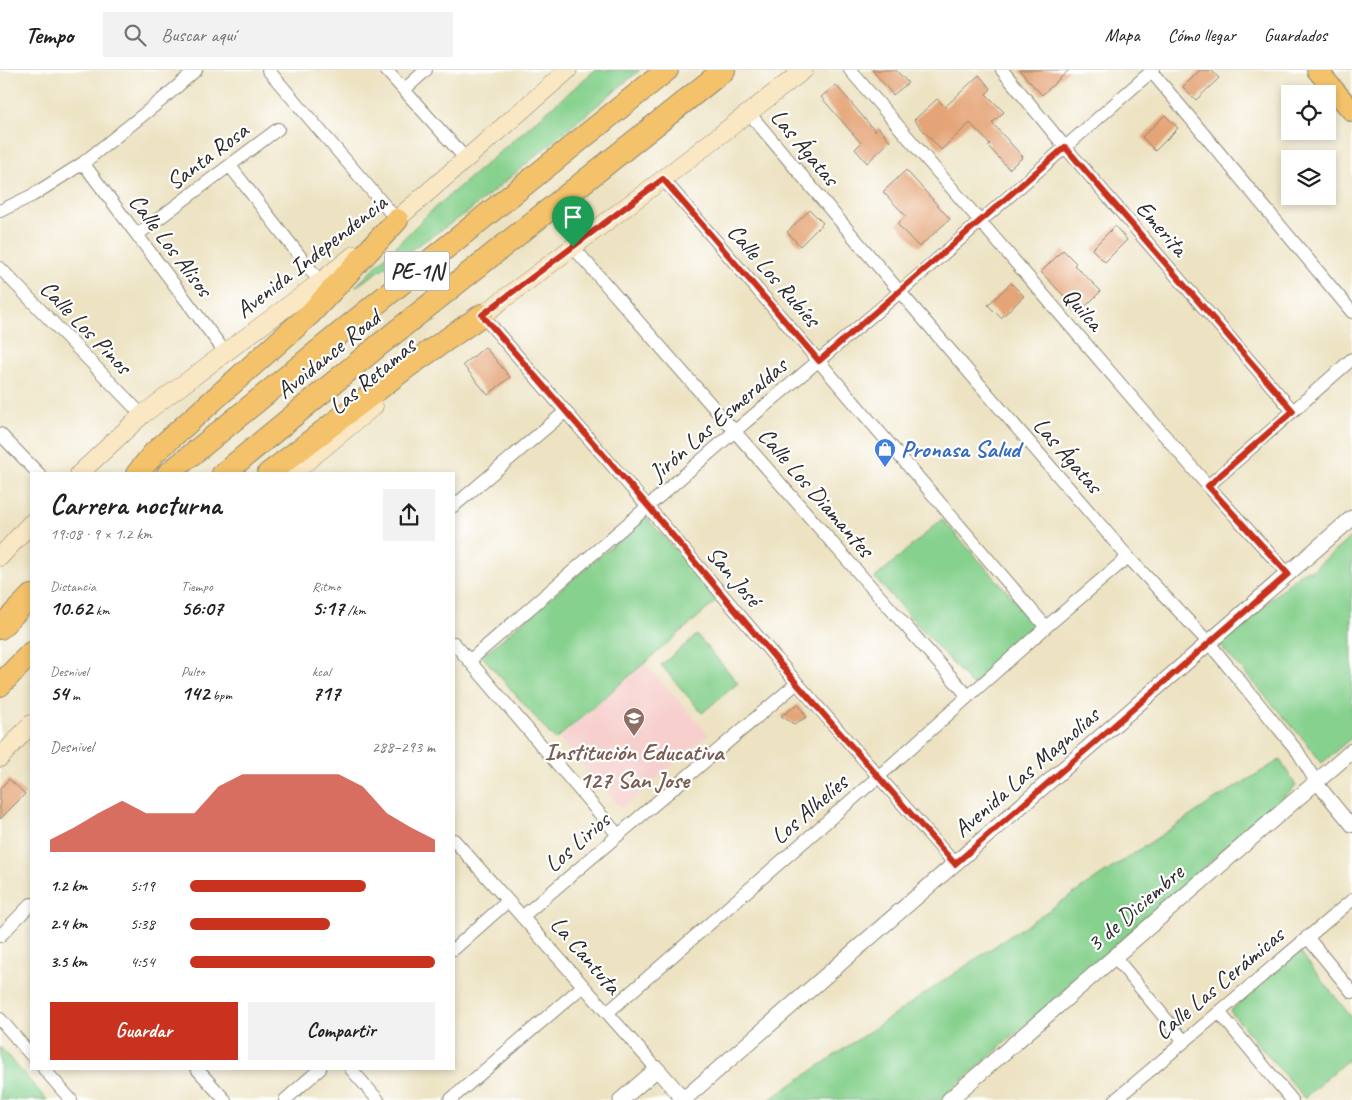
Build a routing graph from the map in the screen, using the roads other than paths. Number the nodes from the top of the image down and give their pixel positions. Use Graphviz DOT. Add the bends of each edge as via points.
graph roads {
  1 [pos="196,70"];
  2 [pos="268,70"];
  3 [pos="386,70"];
  4 [pos="426,70"];
  5 [pos="568,70"];
  6 [pos="668,70"];
  7 [pos="724,70"];
  8 [pos="804,70"];
  9 [pos="850,70"];
  10 [pos="1002,70"];
  11 [pos="1317,70"];
  12 [pos="1152,71"];
  13 [pos="404,90"];
  14 [pos="1352,111"];
  15 [pos="748,113"];
  16 [pos="278,129"];
  17 [pos="1065,147"];
  18 [pos="466,159"];
  19 [pos="83,163"];
  20 [pos="230,166"];
  21 [pos="663,179"];
  22 [pos="0,211"];
  23 [pos="397,220"];
  24 [pos="980,222"];
  25 [pos="137,235"];
  26 [pos="573,247"];
  27 [pos="0,268"];
  28 [pos="320,282"];
  29 [pos="900,292"];
  30 [pos="1352,312"];
  31 [pos="482,315"];
  32 [pos="225,352"];
  33 [pos="1352,359"];
  34 [pos="819,361"];
  35 [pos="566,411"];
  36 [pos="1293,411"];
  37 [pos="142,415"];
  38 [pos="735,431"];
  39 [pos="0,434"];
  40 [pos="37,472"];
  41 [pos="81,472"];
  42 [pos="139,472"];
  43 [pos="170,472"];
  44 [pos="225,472"];
  45 [pos="271,472"];
  46 [pos="294,472"];
  47 [pos="1208,486"];
  48 [pos="455,505"];
  49 [pos="648,506"];
  50 [pos="1352,518"];
  51 [pos="30,524"];
  52 [pos="0,557"];
  53 [pos="1128,557"];
  54 [pos="1288,574"];
  55 [pos="30,597"];
  56 [pos="1046,626"];
  57 [pos="0,628"];
  58 [pos="1209,643"];
  59 [pos="455,644"];
  60 [pos="30,654"];
  61 [pos="469,661"];
  62 [pos="797,684"];
  63 [pos="0,685"];
  64 [pos="968,696"];
  65 [pos="30,725"];
  66 [pos="1352,751"];
  67 [pos="0,758"];
  68 [pos="878,777"];
  69 [pos="1316,782"];
  70 [pos="1352,826"];
  71 [pos="618,834"];
  72 [pos="455,841"];
  73 [pos="955,864"];
  74 [pos="1352,900"];
  75 [pos="508,901"];
  76 [pos="30,905"];
  77 [pos="522,917"];
  78 [pos="0,936"];
  79 [pos="1307,937"];
  80 [pos="455,948"];
  81 [pos="1114,956"];
  82 [pos="583,986"];
  83 [pos="1352,992"];
  84 [pos="1218,1012"];
  85 [pos="607,1013"];
  86 [pos="0,1019"];
  87 [pos="1184,1041"];
  88 [pos="30,1054"];
  89 [pos="657,1069"];
  90 [pos="45,1070"];
  91 [pos="198,1070"];
  92 [pos="319,1070"];
  93 [pos="352,1070"];
  94 [pos="1288,1098"];
  95 [pos="71,1100"];
  96 [pos="225,1100"];
  97 [pos="284,1100"];
  98 [pos="378,1100"];
  99 [pos="450,1100"];
  100 [pos="621,1100"];
  101 [pos="684,1100"];
  102 [pos="949,1100"];
  103 [pos="1115,1100"];
  1 -- 19 [label="street"];
  2 -- 23 [label="street"];
  3 -- 13 [label="street"];
  4 -- 13 [label="street"];
  5 -- 18 [label="main road, Avenida Independencia"];
  6 -- 43 [label="highway, Avoidance Road / PE-1N"];
  7 -- 44 [label="highway, Avoidance Road / PE-1N"];
  8 -- 15 [label="main road, Las Retamas"];
  9 -- 24 [label="street, Quilca"];
  10 -- 17 [label="street, Emerita"];
  11 -- 14 [label="main road"];
  12 -- 17 [label="street, Jirón Las Esmeraldas"];
  12 -- 30 [label="street"];
  13 -- 18 [label="street"];
  15 -- 21 [label="main road, Las Retamas"];
  15 -- 29 [label="street, Las Ágatas"];
  16 -- 20 [label="street, Santa Rosa"];
  17 -- 24 [label="street, Jirón Las Esmeraldas"];
  17 -- 36 [label="street, Emerita"];
  18 -- 23 [label="main road, Avenida Independencia"];
  19 -- 22 [label="street" via="33,195"];
  19 -- 25 [label="street, Calle Los Alisos"];
  20 -- 25 [label="street, Santa Rosa"];
  20 -- 28 [label="street"];
  21 -- 26 [label="main road, Las Retamas"];
  21 -- 34 [label="street, Calle Los Rubíes"];
  23 -- 28 [label="main road, Avenida Independencia"];
  23 -- 42 [label="highway" via="310,314 161,447"];
  24 -- 29 [label="street, Jirón Las Esmeraldas"];
  24 -- 47 [label="street, Quilca"];
  25 -- 32 [label="street, Calle Los Alisos"];
  26 -- 31 [label="main road, Las Retamas"];
  26 -- 38 [label="street, Calle Los Diamantes"];
  27 -- 37 [label="street, Calle Los Pinos"];
  28 -- 32 [label="main road, Avenida Independencia"];
  29 -- 34 [label="street, Jirón Las Esmeraldas"];
  29 -- 53 [label="street, Las Ágatas"];
  31 -- 35 [label="street, San José"];
  31 -- 45 [label="highway" via="407,367"];
  31 -- 46 [label="main road, Las Retamas"];
  32 -- 37 [label="main road, Avenida Independencia"];
  33 -- 36 [label="street"];
  34 -- 38 [label="street, Jirón Las Esmeraldas"];
  34 -- 56 [label="street, Calle Los Rubíes"];
  35 -- 48 [label="street"];
  35 -- 49 [label="street, San José"];
  36 -- 47 [label="street"];
  37 -- 41 [label="main road, Avenida Independencia"];
  38 -- 49 [label="street, Jirón Las Esmeraldas"];
  38 -- 64 [label="street, Calle Los Diamantes"];
  39 -- 40 [label="street"];
  47 -- 54 [label="street, Quilca"];
  49 -- 61 [label="street, Jirón Las Esmeraldas"];
  49 -- 62 [label="street, San José"];
  50 -- 54 [label="street, Avenida Las Magnolias"];
  51 -- 52 [label="main road"];
  53 -- 56 [label="street, Los Alhelíes"];
  53 -- 58 [label="street, Las Ágatas"];
  54 -- 58 [label="street, Avenida Las Magnolias"];
  55 -- 57 [label="highway"];
  56 -- 64 [label="street, Los Alhelíes"];
  58 -- 69 [label="street, Las Ágatas" via="1298,752"];
  58 -- 73 [label="street, Avenida Las Magnolias"];
  59 -- 61 [label="street"];
  60 -- 63 [label="highway"];
  61 -- 71 [label="street"];
  62 -- 68 [label="street, San José"];
  62 -- 71 [label="street, Los Lirios"];
  64 -- 68 [label="street, Los Alhelíes"];
  65 -- 67 [label="main road"];
  66 -- 69 [label="street, 3 de Diciembre"];
  68 -- 73 [label="street, San José"];
  68 -- 85 [label="street, Los Alhelíes"];
  69 -- 70 [label="street, Las Ágatas"];
  69 -- 81 [label="street, 3 de Diciembre"];
  71 -- 77 [label="street, Los Lirios"];
  72 -- 75 [label="street, La Cantuta"];
  73 -- 101 [label="street, Avenida Las Magnolias"];
  74 -- 79 [label="street, Calle Las Cerámicas"];
  75 -- 77 [label="street, La Cantuta"];
  75 -- 80 [label="street"];
  76 -- 78 [label="street"];
  77 -- 82 [label="street, La Cantuta"];
  79 -- 83 [label="street"];
  79 -- 84 [label="street, Calle Las Cerámicas"];
  81 -- 87 [label="street"];
  81 -- 102 [label="street, 3 de Diciembre"];
  82 -- 85 [label="street, La Cantuta"];
  82 -- 99 [label="street"];
  84 -- 87 [label="street, Calle Las Cerámicas"];
  84 -- 94 [label="street"];
  85 -- 89 [label="street, La Cantuta"];
  86 -- 88 [label="street"];
  87 -- 103 [label="street, Calle Las Cerámicas"];
  89 -- 100 [label="street"];
  89 -- 101 [label="street, La Cantuta"];
  90 -- 95 [label="street"];
  91 -- 96 [label="street"];
  92 -- 97 [label="street"];
  93 -- 98 [label="street"];
}
